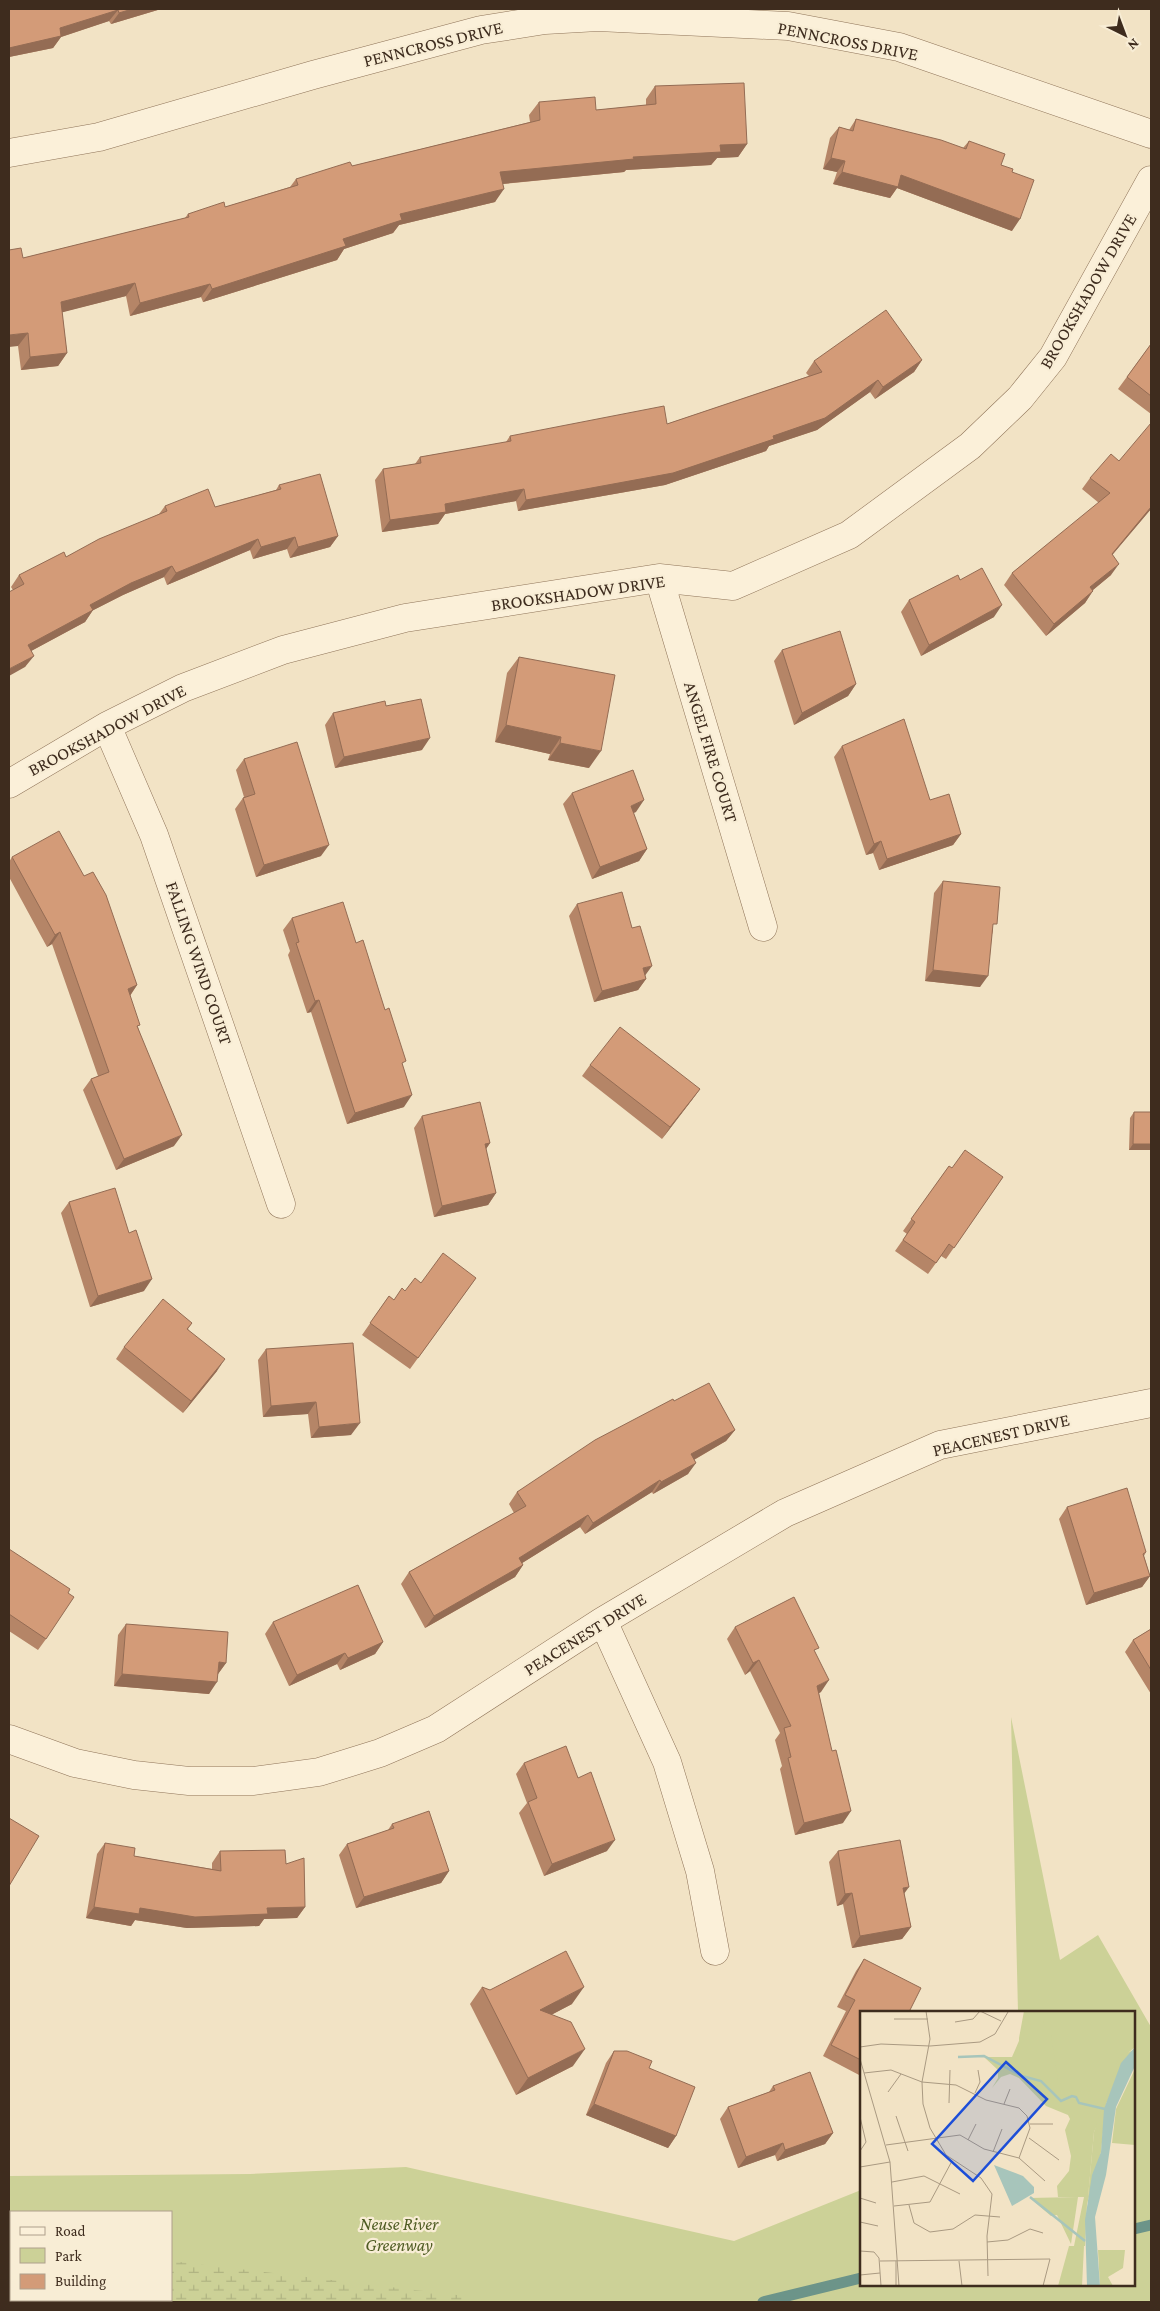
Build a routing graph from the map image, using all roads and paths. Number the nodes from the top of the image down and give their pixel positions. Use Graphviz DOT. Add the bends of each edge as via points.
graph roads {
  1 [pos="598,13"];
  2 [pos="1151,134"];
  3 [pos="9,153"];
  4 [pos="1151,180"];
  5 [pos="659,578"];
  6 [pos="107,726"];
  7 [pos="9,784"];
  8 [pos="764,927"];
  9 [pos="281,1204"];
  10 [pos="1151,1403"];
  11 [pos="602,1620"];
  12 [pos="9,1739"];
  13 [pos="716,1951"];
  1 -- 2 [label="street, PENNCROSS DRIVE" via="788,26 899,48"];
  1 -- 3 [label="street, PENNCROSS DRIVE" via="480,30 99,137"];
  4 -- 5 [label="street, BROOKSHADOW DRIVE" via="1053,357 1020,398 970,446 849,535 733,586"];
  5 -- 6 [label="street, BROOKSHADOW DRIVE" via="405,618 282,650 183,688"];
  5 -- 8 [label="street, ANGEL FIRE COURT"];
  6 -- 7 [label="street, BROOKSHADOW DRIVE"];
  6 -- 9 [label="street, FALLING WIND COURT" via="154,835"];
  10 -- 11 [label="street, PEACENEST DRIVE" via="940,1445 785,1513"];
  11 -- 12 [label="street, PEACENEST DRIVE" via="436,1729 380,1753 319,1772 254,1781 190,1781 134,1775 75,1763"];
  11 -- 13 [label="street" via="668,1762 700,1871"];
}
